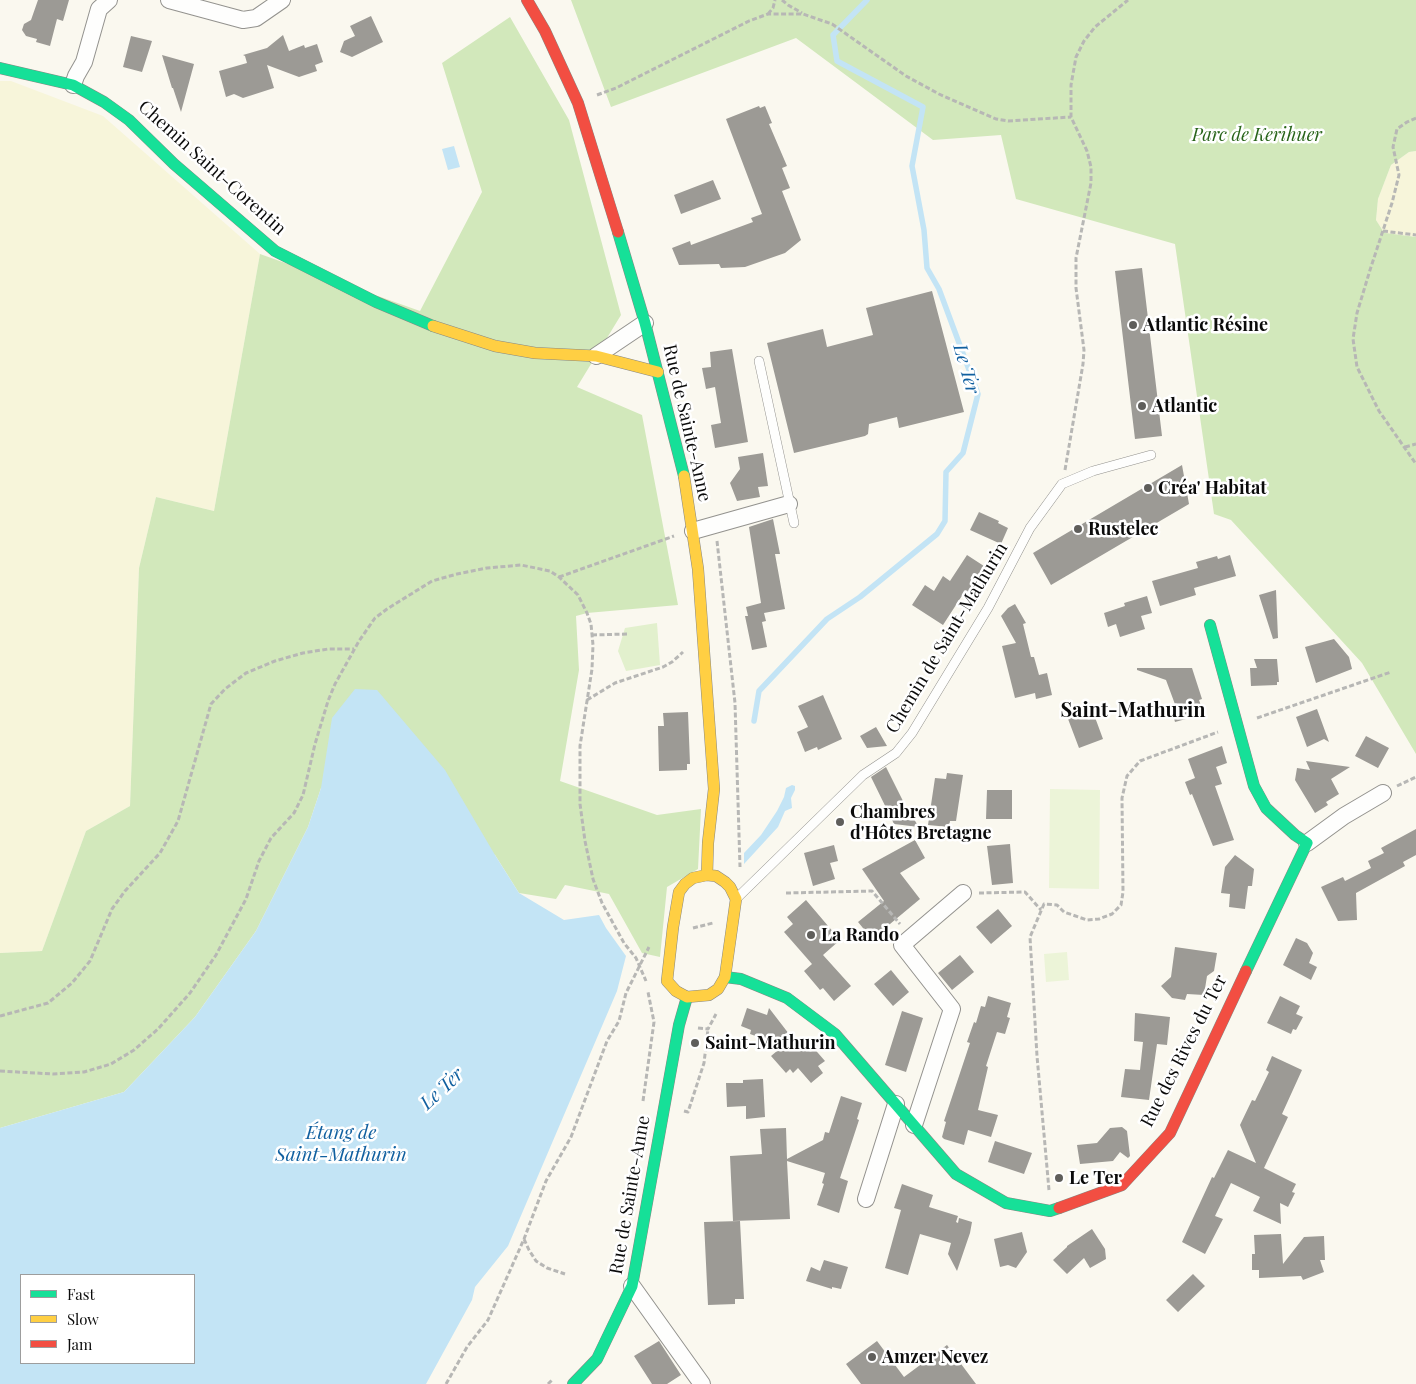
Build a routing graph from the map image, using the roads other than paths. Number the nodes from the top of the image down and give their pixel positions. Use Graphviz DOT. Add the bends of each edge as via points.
graph roads {
  1 [pos="109,0"];
  2 [pos="169,0"];
  3 [pos="282,0"];
  4 [pos="528,0"];
  5 [pos="0,68"];
  6 [pos="73,85"];
  7 [pos="645,322"];
  8 [pos="596,356"];
  9 [pos="759,360"];
  10 [pos="658,372"];
  11 [pos="1151,455"];
  12 [pos="789,504"];
  13 [pos="794,523"];
  14 [pos="693,531"];
  15 [pos="1210,625"];
  16 [pos="1383,793"];
  17 [pos="1307,843"];
  18 [pos="707,875"];
  19 [pos="963,893"];
  20 [pos="736,899"];
  21 [pos="725,977"];
  22 [pos="687,997"];
  23 [pos="896,1104"];
  24 [pos="914,1125"];
  25 [pos="866,1199"];
  26 [pos="632,1286"];
  27 [pos="573,1384"];
  28 [pos="702,1384"];
  1 -- 6 [label="street" via="99,10 84,62"];
  2 -- 3 [label="street" via="243,20 256,18"];
  4 -- 7 [label="street, Rue de Sainte-Anne" via="578,103"];
  5 -- 6 [label="street, Chemin Saint-Corentin"];
  6 -- 8 [label="street, Chemin Saint-Corentin" via="130,120 174,164 275,252 376,302 471,340 535,353"];
  7 -- 8 [label="street"];
  7 -- 10 [label="street, Rue de Sainte-Anne"];
  8 -- 10 [label="street, Chemin Saint-Corentin"];
  9 -- 12 [label="lane"];
  10 -- 14 [label="street, Rue de Sainte-Anne" via="683,468"];
  11 -- 20 [label="lane, Chemin de Saint-Mathurin" via="1062,484 1030,528 988,608 912,734 896,753 863,775"];
  12 -- 13 [label="lane"];
  12 -- 14 [label="street"];
  14 -- 18 [label="street, Rue de Sainte-Anne" via="714,789"];
  15 -- 17 [label="street" via="1254,786 1266,808"];
  16 -- 17 [label="street, Rue des Rives du Ter"];
  17 -- 24 [label="street, Rue des Rives du Ter" via="1170,1133 1122,1186 1050,1211 1006,1203 956,1174"];
  18 -- 20 [label="street" via="725,882"];
  18 -- 22 [label="street" via="693,878 679,892 673,927 667,980 676,991"];
  19 -- 24 [label="street" via="902,946 952,1009"];
  20 -- 21 [label="street"];
  21 -- 22 [label="street" via="718,989 709,995"];
  21 -- 23 [label="street, Rue des Rives du Ter" via="741,979 787,998 835,1034"];
  22 -- 26 [label="street, Rue de Sainte-Anne"];
  23 -- 24 [label="street, Rue des Rives du Ter"];
  23 -- 25 [label="street"];
  26 -- 27 [label="street, Rue de Sainte-Anne" via="597,1358"];
  26 -- 28 [label="street"];
}
